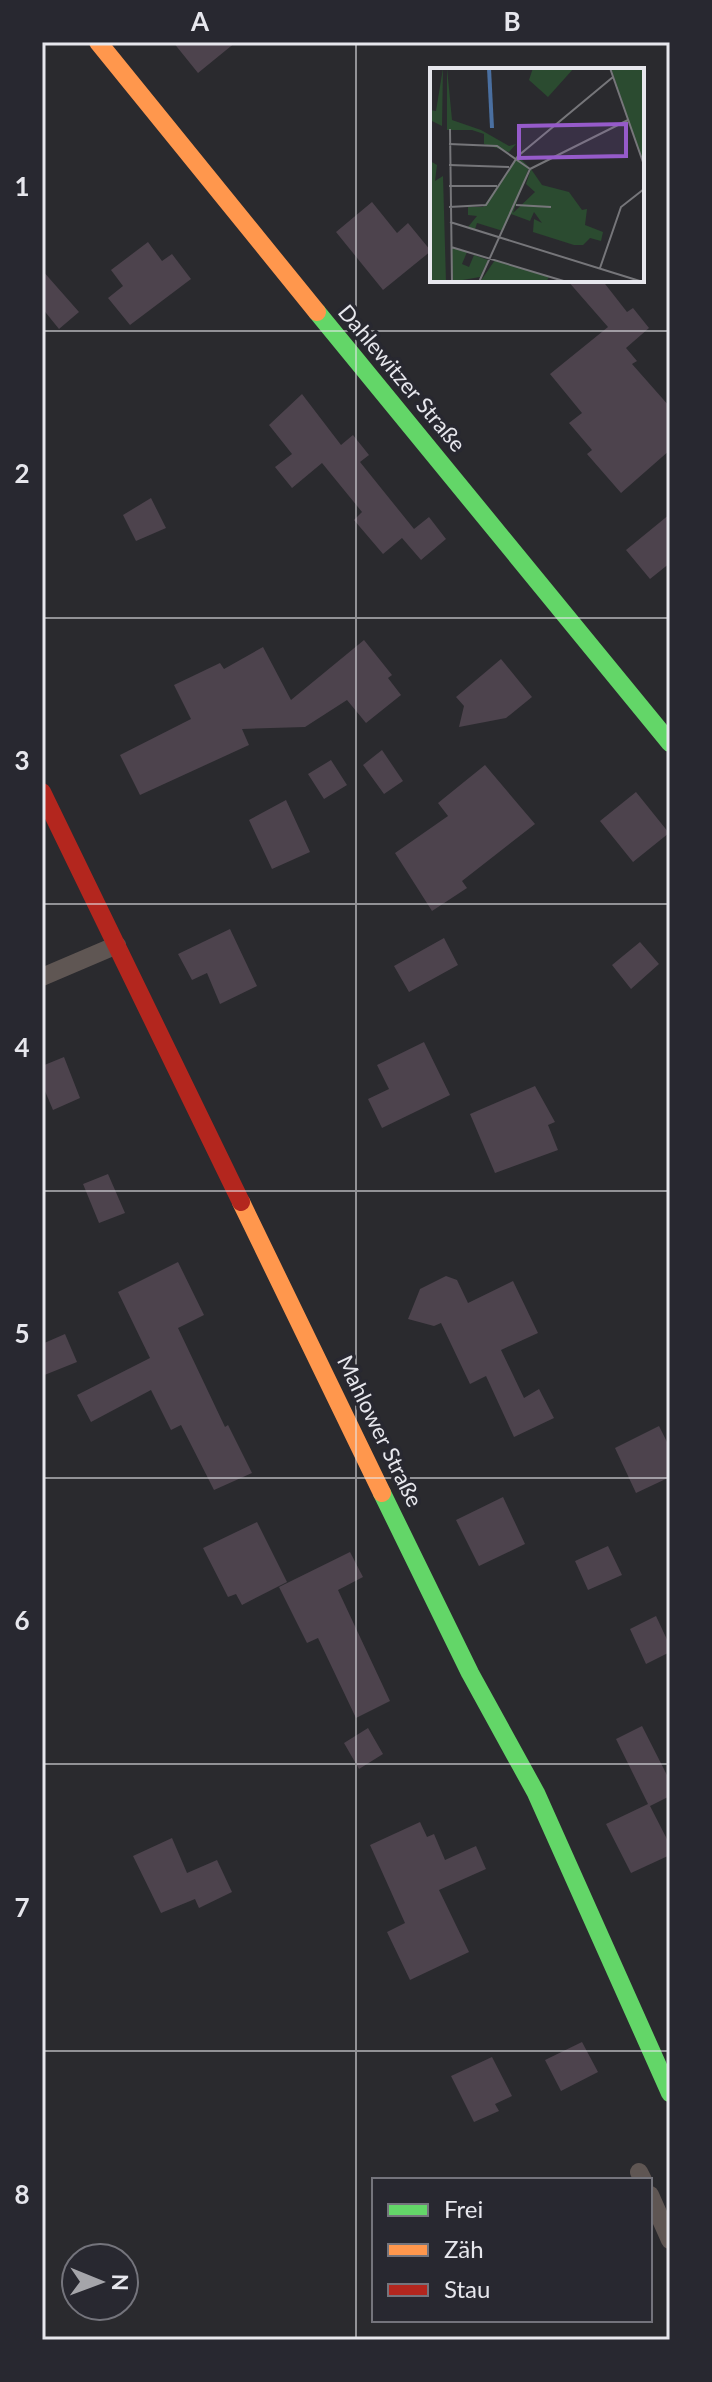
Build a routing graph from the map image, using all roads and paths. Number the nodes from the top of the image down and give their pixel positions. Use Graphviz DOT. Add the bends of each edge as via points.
graph roads {
  1 [pos="98,42"];
  2 [pos="670,743"];
  3 [pos="42,792"];
  4 [pos="117,945"];
  5 [pos="42,977"];
  6 [pos="670,2093"];
  7 [pos="652,2200"];
  8 [pos="670,2240"];
  1 -- 2 [label="street, Dahlewitzer Straße"];
  3 -- 4 [label="street, Mahlower Straße"];
  4 -- 5 [label="lane"];
  4 -- 6 [label="street, Mahlower Straße" via="470,1673 536,1793"];
  7 -- 8 [label="lane"];
}
